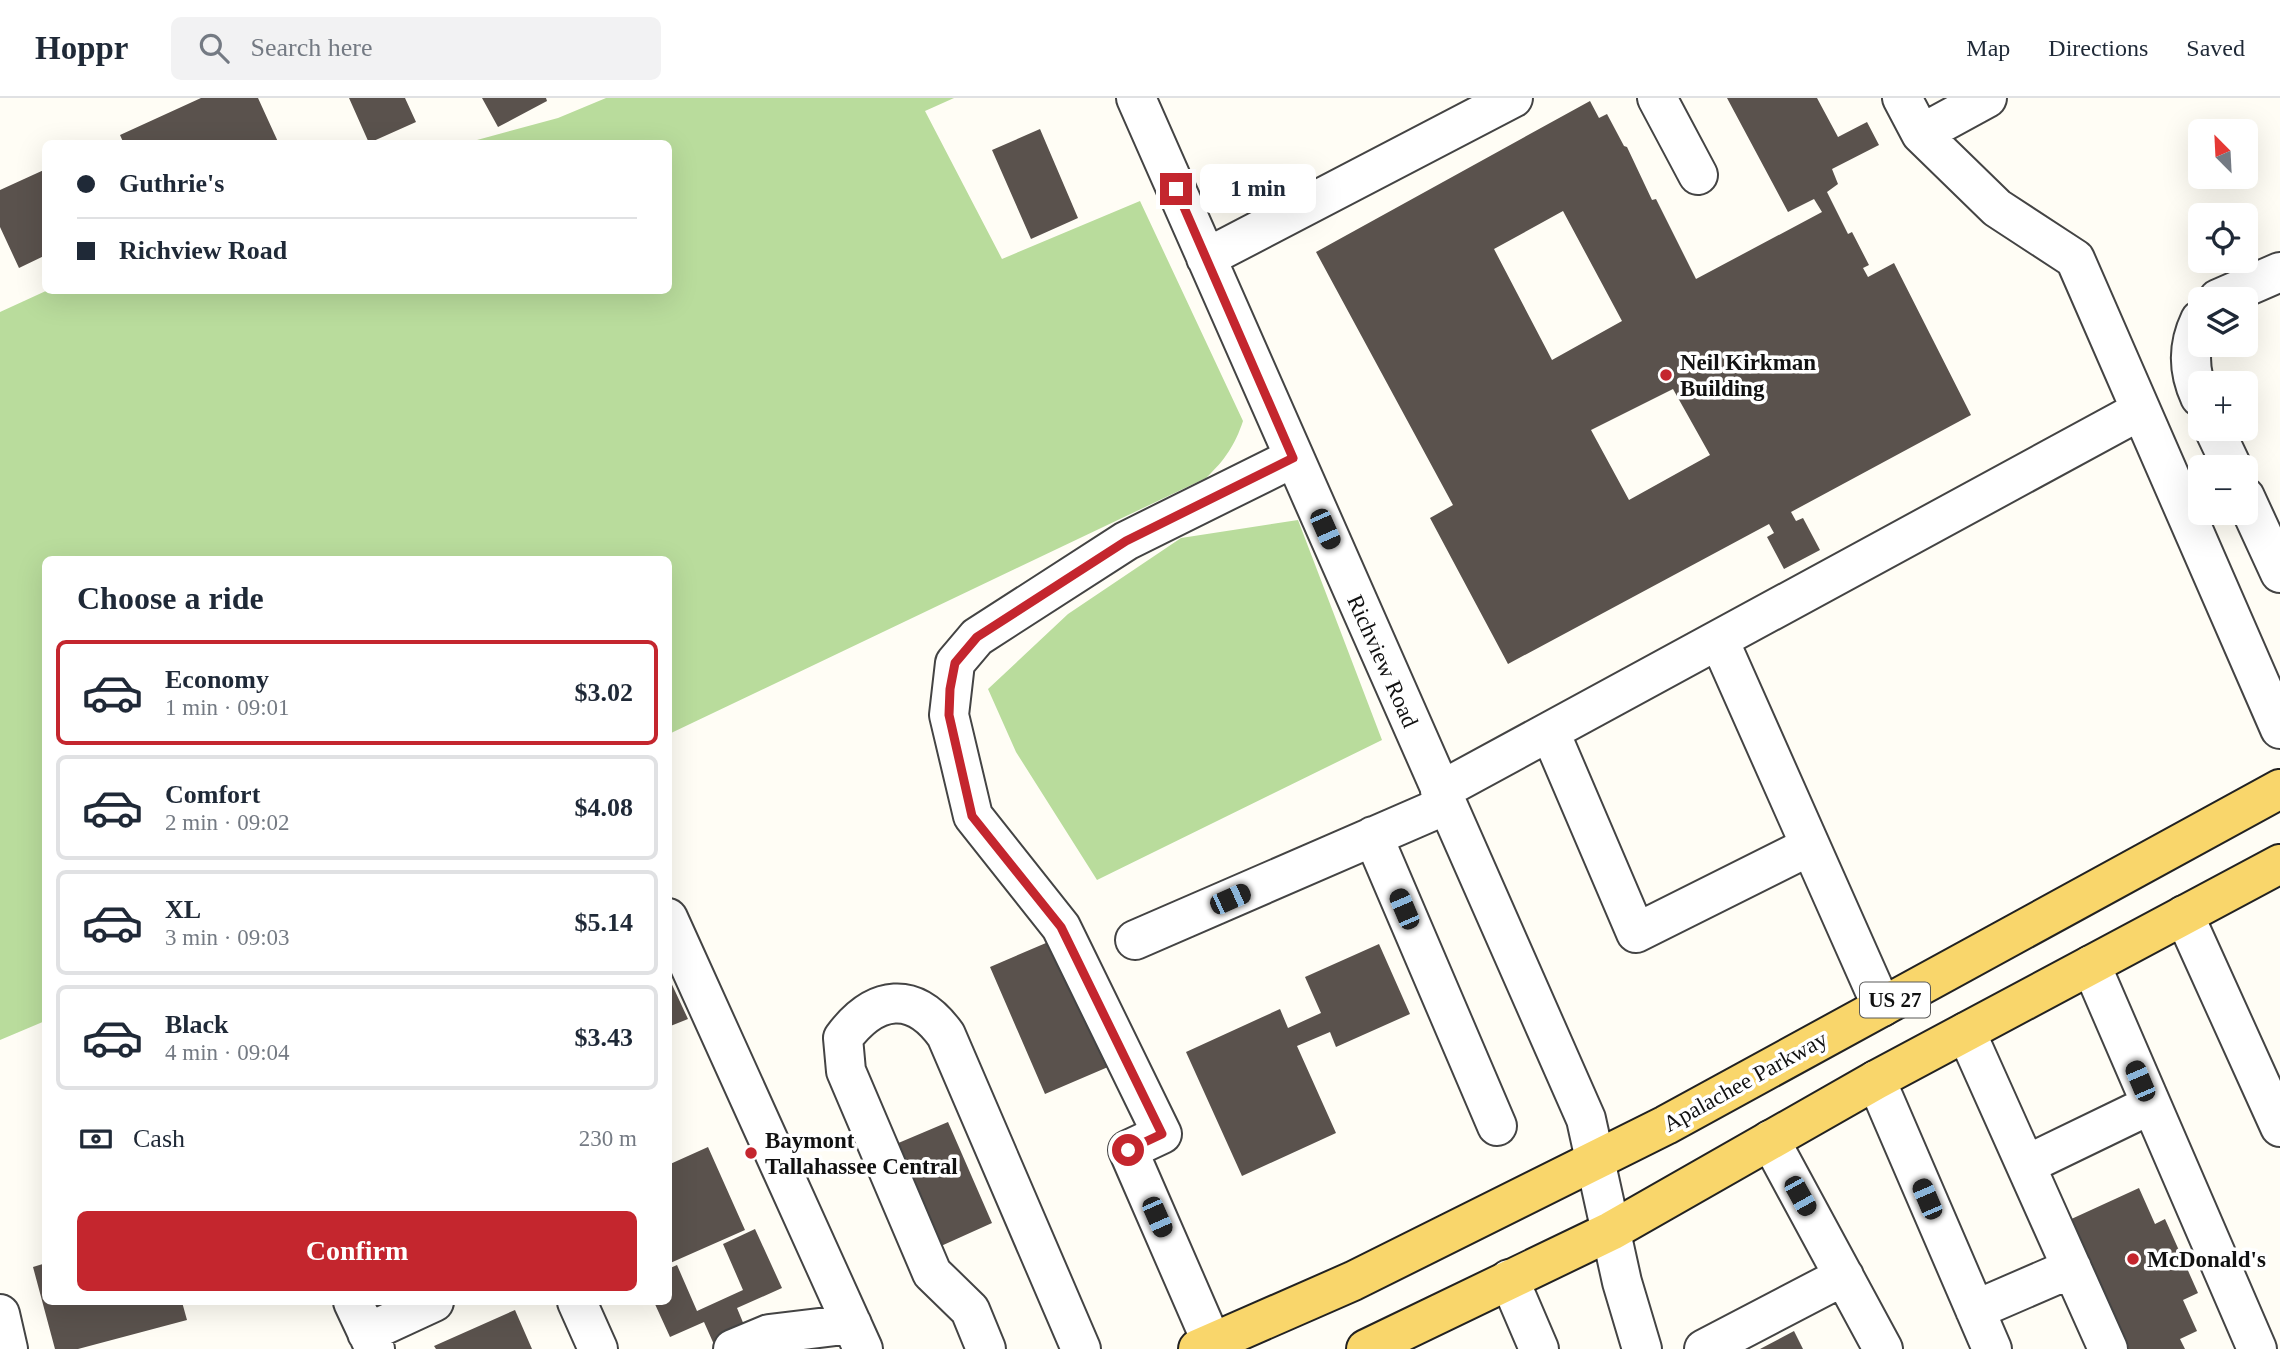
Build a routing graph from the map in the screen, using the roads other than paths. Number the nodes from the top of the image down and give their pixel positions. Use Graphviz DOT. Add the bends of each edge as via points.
graph roads {
  1 [pos="1136,98"];
  2 [pos="1513,98"];
  3 [pos="1657,98"];
  4 [pos="1902,98"];
  5 [pos="1987,98"];
  6 [pos="1922,134"];
  7 [pos="1698,175"];
  8 [pos="1206,258"];
  9 [pos="2280,272"];
  10 [pos="2246,287"];
  11 [pos="2141,410"];
  12 [pos="1293,458"];
  13 [pos="2258,525"];
  14 [pos="2280,573"];
  15 [pos="1719,640"];
  16 [pos="2280,729"];
  17 [pos="1550,732"];
  18 [pos="2280,789"];
  19 [pos="1443,798"];
  20 [pos="1373,836"];
  21 [pos="1810,846"];
  22 [pos="2280,864"];
  23 [pos="2184,915"];
  24 [pos="672,927"];
  25 [pos="1135,940"];
  26 [pos="2091,965"];
  27 [pos="1882,1007"];
  28 [pos="1966,1032"];
  29 [pos="1876,1080"];
  30 [pos="2158,1121"];
  31 [pos="1497,1126"];
  32 [pos="2280,1127"];
  33 [pos="1770,1140"];
  34 [pos="1595,1161"];
  35 [pos="2026,1165"];
  36 [pos="1611,1231"];
  37 [pos="2072,1268"];
  38 [pos="1844,1276"];
  39 [pos="1509,1279"];
  40 [pos="425,1305"];
  41 [pos="578,1305"];
  42 [pos="1975,1310"];
  43 [pos="0,1314"];
  44 [pos="365,1328"];
  45 [pos="858,1337"];
  46 [pos="1205,1346"];
  47 [pos="8,1349"];
  48 [pos="598,1349"];
  49 [pos="733,1349"];
  50 [pos="986,1349"];
  51 [pos="1081,1349"];
  52 [pos="1366,1349"];
  53 [pos="1539,1349"];
  54 [pos="1642,1349"];
  55 [pos="1704,1349"];
  56 [pos="1883,1349"];
  57 [pos="1992,1349"];
  58 [pos="2108,1349"];
  59 [pos="2231,1349"];
  60 [pos="2257,1349"];
  1 -- 8 [label="street, Richview Road"];
  2 -- 8 [label="street"];
  3 -- 7 [label="street"];
  4 -- 6 [label="street"];
  5 -- 6 [label="street"];
  6 -- 11 [label="street" via="1997,208 2075,259"];
  8 -- 12 [label="street, Richview Road"];
  9 -- 10 [label="street"];
  11 -- 15 [label="street"];
  11 -- 16 [label="street"];
  12 -- 19 [label="street, Richview Road"];
  12 -- 46 [label="street" via="1126,541 977,637 955,663 950,689 949,715 972,816 1061,927 1162,1134 1128,1150"];
  13 -- 14 [label="street"];
  15 -- 17 [label="street"];
  15 -- 21 [label="street"];
  17 -- 19 [label="street"];
  17 -- 21 [label="street" via="1636,933"];
  18 -- 27 [label="main road, Apalachee Parkway / US 27"];
  19 -- 20 [label="street"];
  19 -- 34 [label="street, Richview Road" via="1586,1118"];
  20 -- 25 [label="street"];
  20 -- 31 [label="street"];
  21 -- 27 [label="street"];
  22 -- 23 [label="main road, US 27"];
  23 -- 26 [label="main road, US 27"];
  23 -- 32 [label="street"];
  24 -- 45 [label="street"];
  26 -- 28 [label="main road, US 27"];
  26 -- 30 [label="street"];
  27 -- 34 [label="main road, Apalachee Parkway / US 27"];
  28 -- 29 [label="main road, US 27"];
  28 -- 35 [label="street"];
  29 -- 33 [label="main road, US 27"];
  29 -- 42 [label="street"];
  30 -- 35 [label="street"];
  30 -- 59 [label="street" via="2173,1205"];
  30 -- 60 [label="street"];
  33 -- 36 [label="main road, US 27"];
  33 -- 38 [label="street"];
  34 -- 36 [label="street, Richview Road"];
  34 -- 46 [label="main road, Apalachee Parkway / US 27" via="1353,1281"];
  35 -- 37 [label="street"];
  36 -- 39 [label="main road, US 27"];
  36 -- 54 [label="street, Richview Road"];
  37 -- 42 [label="street"];
  37 -- 58 [label="street"];
  38 -- 55 [label="street"];
  38 -- 56 [label="street"];
  39 -- 52 [label="main road, US 27"];
  39 -- 53 [label="street"];
  40 -- 44 [label="street"];
  41 -- 48 [label="street"];
  42 -- 57 [label="street"];
  43 -- 47 [label="street"];
  45 -- 49 [label="street" via="769,1334"];
  50 -- 51 [label="street" via="970,1310 932,1273 846,1071 843,1038 858,1018 884,1003 906,1003 933,1016 946,1035"];
}
